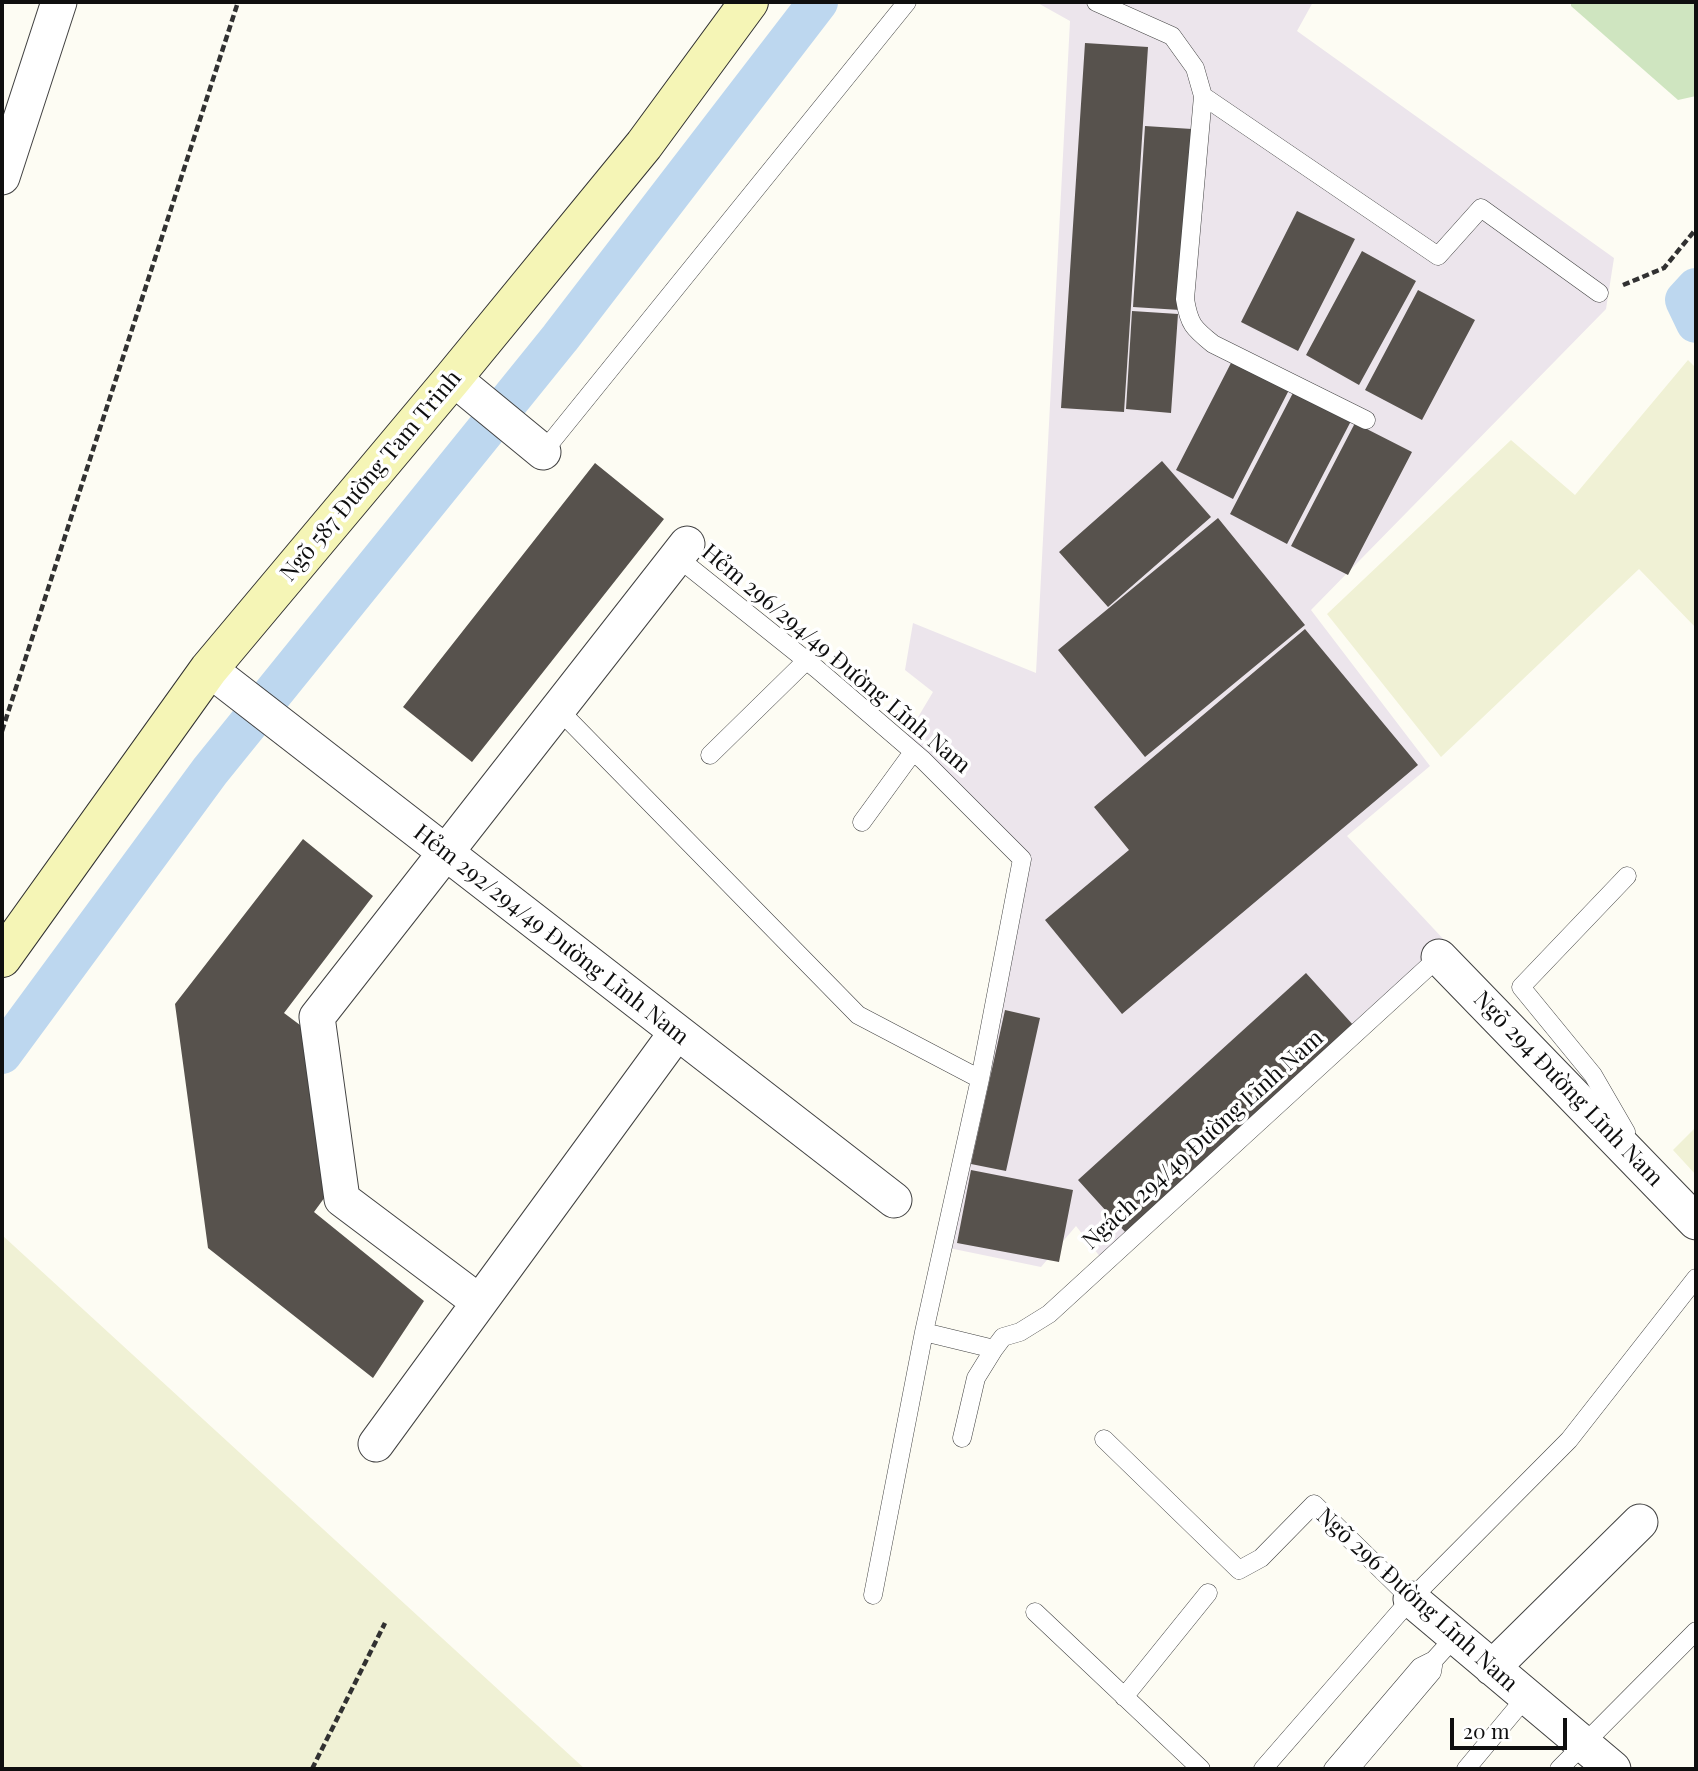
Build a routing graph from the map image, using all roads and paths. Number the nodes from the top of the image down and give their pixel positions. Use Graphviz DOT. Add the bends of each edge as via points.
graph roads {
  1 [pos="59,2"];
  2 [pos="238,2"];
  3 [pos="749,2"];
  4 [pos="907,2"];
  5 [pos="1096,2"];
  6 [pos="1203,96"];
  7 [pos="2,177"];
  8 [pos="1696,229"];
  9 [pos="1599,293"];
  10 [pos="464,387"];
  11 [pos="1367,419"];
  12 [pos="533,443"];
  13 [pos="682,551"];
  14 [pos="806,661"];
  15 [pos="209,669"];
  16 [pos="559,710"];
  17 [pos="2,731"];
  18 [pos="913,751"];
  19 [pos="710,755"];
  20 [pos="862,822"];
  21 [pos="445,853"];
  22 [pos="1627,876"];
  23 [pos="1439,957"];
  24 [pos="2,958"];
  25 [pos="677,1032"];
  26 [pos="980,1079"];
  27 [pos="1651,1175"];
  28 [pos="894,1200"];
  29 [pos="1696,1222"];
  30 [pos="1696,1278"];
  31 [pos="478,1302"];
  32 [pos="924,1332"];
  33 [pos="994,1349"];
  34 [pos="962,1438"];
  35 [pos="1104,1439"];
  36 [pos="376,1444"];
  37 [pos="1640,1522"];
  38 [pos="1208,1593"];
  39 [pos="873,1595"];
  40 [pos="1411,1599"];
  41 [pos="1035,1612"];
  42 [pos="385,1623"];
  43 [pos="1696,1631"];
  44 [pos="1445,1649"];
  45 [pos="1492,1668"];
  46 [pos="1124,1697"];
  47 [pos="1526,1697"];
  48 [pos="1582,1744"];
  49 [pos="312,1769"];
  50 [pos="1201,1769"];
  51 [pos="1263,1769"];
  52 [pos="1333,1769"];
  53 [pos="1350,1769"];
  54 [pos="1466,1769"];
  55 [pos="1559,1769"];
  56 [pos="1613,1769"];
  1 -- 7 [label="street"];
  2 -- 17 [label="path"];
  3 -- 10 [label="street, Ngõ 587 Đường Tam Trinh"];
  4 -- 12 [label="lane"];
  5 -- 6 [label="lane" via="1172,36 1195,68"];
  6 -- 9 [label="lane" via="1438,256 1481,208"];
  6 -- 11 [label="lane" via="1185,299 1189,321 1213,344"];
  8 -- 9 [label="path" via="1664,268"];
  10 -- 12 [label="street"];
  10 -- 15 [label="street, Ngõ 587 Đường Tam Trinh"];
  13 -- 14 [label="lane, Hẻm 296/294/49 Đường Lĩnh Nam"];
  13 -- 16 [label="street"];
  14 -- 18 [label="lane, Hẻm 296/294/49 Đường Lĩnh Nam"];
  14 -- 19 [label="lane"];
  15 -- 21 [label="street, Hẻm 292/294/49 Đường Lĩnh Nam"];
  15 -- 24 [label="street, Ngõ 587 Đường Tam Trinh"];
  16 -- 21 [label="street"];
  16 -- 26 [label="lane" via="858,1015"];
  18 -- 20 [label="lane"];
  18 -- 26 [label="lane, Hẻm 296/294/49 Đường Lĩnh Nam" via="1022,859"];
  21 -- 25 [label="street, Hẻm 292/294/49 Đường Lĩnh Nam"];
  21 -- 31 [label="street" via="317,1017 342,1199"];
  22 -- 27 [label="lane" via="1521,987 1592,1075"];
  23 -- 27 [label="street, Ngõ 294 Đường Lĩnh Nam"];
  23 -- 33 [label="lane, Ngách 294/49 Đường Lĩnh Nam" via="1049,1314 1003,1337"];
  25 -- 28 [label="street, Hẻm 292/294/49 Đường Lĩnh Nam"];
  25 -- 31 [label="street"];
  26 -- 32 [label="lane"];
  27 -- 29 [label="street, Ngõ 294 Đường Lĩnh Nam"];
  30 -- 40 [label="lane" via="1569,1440"];
  31 -- 36 [label="street"];
  32 -- 33 [label="lane"];
  32 -- 39 [label="lane"];
  33 -- 34 [label="lane, Ngách 294/49 Đường Lĩnh Nam" via="976,1378"];
  35 -- 40 [label="lane, Ngõ 296 Đường Lĩnh Nam" via="1239,1570 1261,1558 1314,1504"];
  37 -- 45 [label="street"];
  38 -- 46 [label="lane"];
  40 -- 44 [label="street, Ngõ 296 Đường Lĩnh Nam"];
  40 -- 51 [label="lane"];
  41 -- 46 [label="lane"];
  42 -- 49 [label="path"];
  43 -- 48 [label="lane"];
  44 -- 45 [label="street, Ngõ 296 Đường Lĩnh Nam"];
  44 -- 52 [label="lane" via="1420,1667"];
  44 -- 53 [label="lane" via="1432,1672"];
  45 -- 47 [label="street, Ngõ 296 Đường Lĩnh Nam"];
  46 -- 50 [label="lane"];
  47 -- 48 [label="street, Ngõ 296 Đường Lĩnh Nam"];
  47 -- 54 [label="lane"];
  48 -- 55 [label="lane"];
  48 -- 56 [label="street, Ngõ 296 Đường Lĩnh Nam"];
}
